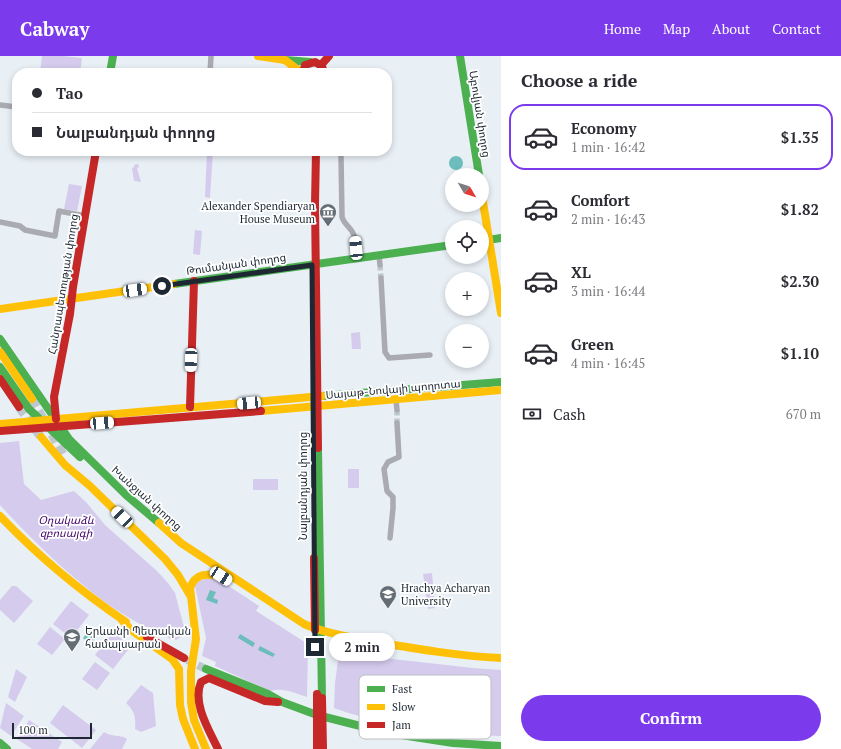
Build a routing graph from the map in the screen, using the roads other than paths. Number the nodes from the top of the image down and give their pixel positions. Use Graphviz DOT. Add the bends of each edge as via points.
graph roads {
  1 [pos="113,56"];
  2 [pos="212,56"];
  3 [pos="258,56"];
  4 [pos="329,56"];
  5 [pos="460,56"];
  6 [pos="284,60"];
  7 [pos="317,60"];
  8 [pos="111,68"];
  9 [pos="211,68"];
  10 [pos="295,68"];
  11 [pos="304,68"];
  12 [pos="0,105"];
  13 [pos="12,106"];
  14 [pos="95,156"];
  15 [pos="311,156"];
  16 [pos="316,156"];
  17 [pos="340,156"];
  18 [pos="478,168"];
  19 [pos="85,216"];
  20 [pos="0,222"];
  21 [pos="501,238"];
  22 [pos="489,240"];
  23 [pos="445,246"];
  24 [pos="379,255"];
  25 [pos="489,255"];
  26 [pos="356,258"];
  27 [pos="314,264"];
  28 [pos="380,265"];
  29 [pos="381,278"];
  30 [pos="194,281"];
  31 [pos="72,299"];
  32 [pos="0,309"];
  33 [pos="501,313"];
  34 [pos="0,339"];
  35 [pos="0,352"];
  36 [pos="430,355"];
  37 [pos="0,367"];
  38 [pos="0,379"];
  39 [pos="501,382"];
  40 [pos="501,390"];
  41 [pos="316,397"];
  42 [pos="32,399"];
  43 [pos="396,400"];
  44 [pos="43,403"];
  45 [pos="19,407"];
  46 [pos="190,407"];
  47 [pos="316,407"];
  48 [pos="397,410"];
  49 [pos="32,412"];
  50 [pos="41,421"];
  51 [pos="397,423"];
  52 [pos="0,424"];
  53 [pos="58,424"];
  54 [pos="49,428"];
  55 [pos="0,431"];
  56 [pos="41,437"];
  57 [pos="63,454"];
  58 [pos="90,486"];
  59 [pos="0,516"];
  60 [pos="390,538"];
  61 [pos="221,576"];
  62 [pos="191,597"];
  63 [pos="121,619"];
  64 [pos="316,632"];
  65 [pos="184,658"];
  66 [pos="501,658"];
  67 [pos="206,670"];
  68 [pos="282,702"];
  69 [pos="320,715"];
  70 [pos="359,725"];
  71 [pos="418,739"];
  72 [pos="0,743"];
  73 [pos="453,746"];
  74 [pos="501,746"];
  75 [pos="7,749"];
  76 [pos="195,749"];
  77 [pos="206,749"];
  78 [pos="218,749"];
  79 [pos="317,749"];
  80 [pos="323,749"];
  1 -- 8 [label="main road"];
  2 -- 9 [label="street"];
  3 -- 6 [label="main road"];
  4 -- 7 [label="main road"];
  5 -- 18 [label="main road, Աբովյան փողոց"];
  6 -- 7 [label="main road"];
  6 -- 10 [label="main road"];
  7 -- 11 [label="main road"];
  12 -- 13 [label="street"];
  14 -- 19 [label="main road, Հանրապետության փողոց"];
  15 -- 27 [label="main road, Նալբանդյան փողոց"];
  16 -- 27 [label="main road, Նալբանդյան փողոց"];
  17 -- 26 [label="street" via="342,217 343,222 352,231"];
  19 -- 20 [label="street" via="59,211 55,236"];
  19 -- 31 [label="main road, Հանրապետության փողոց"];
  21 -- 22 [label="main road"];
  23 -- 24 [label="main road, Թումանյան փողոց"];
  24 -- 26 [label="main road, Թումանյան փողոց"];
  24 -- 28 [label="street"];
  25 -- 33 [label="main road"];
  26 -- 27 [label="main road, Թումանյան փողոց"];
  27 -- 30 [label="main road, Թումանյան փողոց"];
  27 -- 41 [label="main road, Նալբանդյան փողոց"];
  29 -- 36 [label="street" via="386,356 389,358"];
  30 -- 31 [label="main road, Թումանյան փողոց"];
  30 -- 46 [label="main road"];
  31 -- 32 [label="main road, Թումանյան փողոց"];
  31 -- 53 [label="main road, Հանրապետության փողոց" via="54,397"];
  34 -- 44 [label="main road, Խանջյան փողոց"];
  35 -- 42 [label="main road"];
  37 -- 49 [label="main road, Խանջյան փողոց"];
  38 -- 45 [label="main road"];
  39 -- 41 [label="main road, Սայաթ-Նովայի պողոտա"];
  40 -- 43 [label="main road, Սայաթ-Նովայի պողոտա"];
  41 -- 46 [label="main road, Սայաթ-Նովայի պողոտա"];
  41 -- 47 [label="main road, Նալբանդյան փողոց"];
  43 -- 47 [label="main road, Սայաթ-Նովայի պողոտա"];
  43 -- 48 [label="street"];
  44 -- 49 [label="main road" via="42,408"];
  44 -- 53 [label="main road, Խանջյան փողոց"];
  46 -- 53 [label="main road, Սայաթ-Նովայի պողոտա" via="87,416"];
  47 -- 53 [label="main road, Սայաթ-Նովայի պողոտա"];
  47 -- 64 [label="main road, Նալբանդյան փողոց"];
  49 -- 50 [label="main road, Խանջյան փողոց"];
  50 -- 52 [label="main road, Սայաթ-Նովայի պողոտա"];
  50 -- 53 [label="main road, Սայաթ-Նովայի պողոտա"];
  50 -- 54 [label="main road, Խանջյան փողոց"];
  51 -- 60 [label="street" via="399,457 388,462 384,469 387,491 393,497"];
  53 -- 54 [label="main road, Սայաթ-Նովայի պողոտա"];
  53 -- 64 [label="main road, Խանջյան փողոց" via="69,440 115,486 181,543"];
  54 -- 55 [label="main road, Սայաթ-Նովայի պողոտա"];
  54 -- 61 [label="main road, Խանջյան փողոց" via="156,529"];
  56 -- 58 [label="main road" via="65,465"];
  57 -- 58 [label="main road"];
  58 -- 62 [label="main road" via="172,566"];
  59 -- 63 [label="main road" via="57,572"];
  61 -- 62 [label="main road" via="199,576 191,585"];
  61 -- 64 [label="main road, Խանջյան փողոց"];
  62 -- 77 [label="main road" via="196,640 190,694 193,718"];
  63 -- 65 [label="main road"];
  63 -- 76 [label="main road" via="131,630 177,664 180,705"];
  64 -- 66 [label="main road" via="404,647"];
  64 -- 69 [label="main road, Նալբանդյան փողոց"];
  67 -- 68 [label="main road"];
  68 -- 69 [label="main road"];
  68 -- 78 [label="main road" via="265,701 210,678 204,679 198,685 200,708"];
  69 -- 70 [label="main road"];
  69 -- 79 [label="main road, Նալբանդյան փողոց"];
  69 -- 80 [label="main road, Նալբանդյան փողոց"];
  71 -- 73 [label="main road"];
  72 -- 75 [label="main road"];
  73 -- 74 [label="main road"];
}
